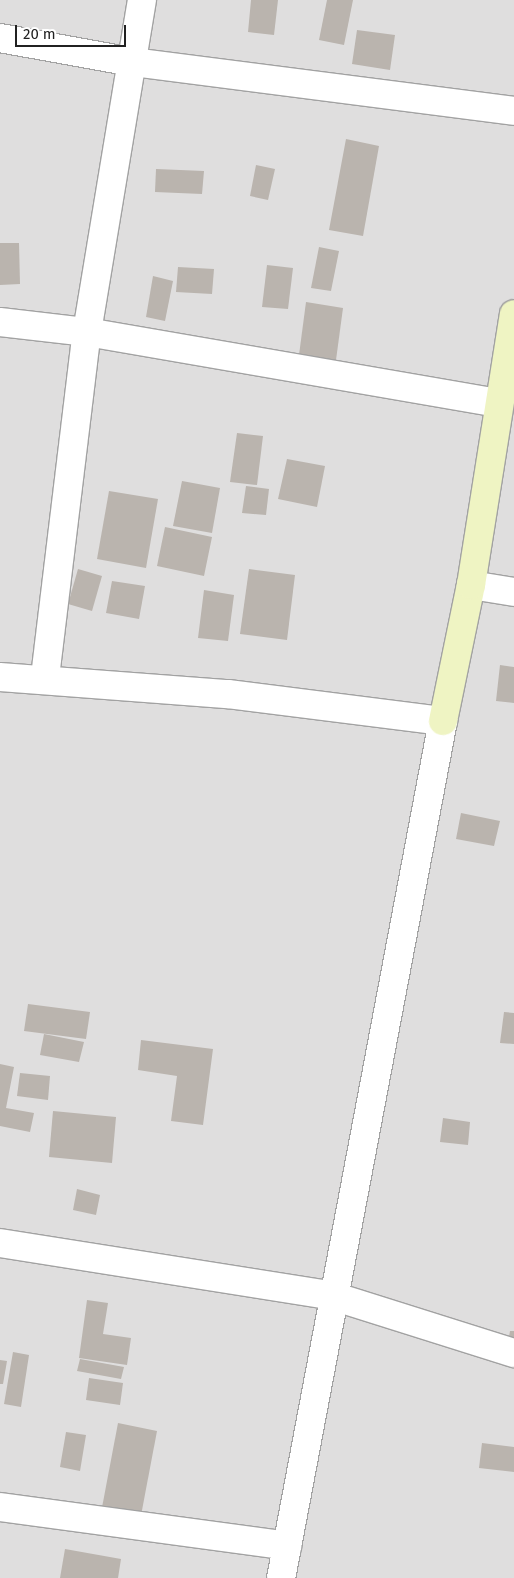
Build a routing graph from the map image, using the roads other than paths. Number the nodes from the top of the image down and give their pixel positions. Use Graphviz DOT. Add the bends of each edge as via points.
graph roads {
  1 [pos="142,0"];
  2 [pos="0,38"];
  3 [pos="132,62"];
  4 [pos="514,111"];
  5 [pos="514,314"];
  6 [pos="0,322"];
  7 [pos="88,332"];
  8 [pos="498,403"];
  9 [pos="471,585"];
  10 [pos="514,592"];
  11 [pos="0,677"];
  12 [pos="45,677"];
  13 [pos="443,721"];
  14 [pos="0,1243"];
  15 [pos="334,1296"];
  16 [pos="514,1353"];
  17 [pos="0,1507"];
  18 [pos="287,1546"];
  19 [pos="281,1578"];
  1 -- 3 [label="street"];
  2 -- 3 [label="street"];
  3 -- 4 [label="street"];
  3 -- 7 [label="street"];
  5 -- 8 [label="street"];
  6 -- 7 [label="street"];
  7 -- 8 [label="street"];
  7 -- 12 [label="street"];
  8 -- 9 [label="street"];
  9 -- 10 [label="street"];
  9 -- 13 [label="street"];
  11 -- 12 [label="street"];
  12 -- 13 [label="street"];
  13 -- 15 [label="street"];
  14 -- 15 [label="street"];
  15 -- 16 [label="street"];
  15 -- 18 [label="street"];
  17 -- 18 [label="street"];
  18 -- 19 [label="street"];
}
